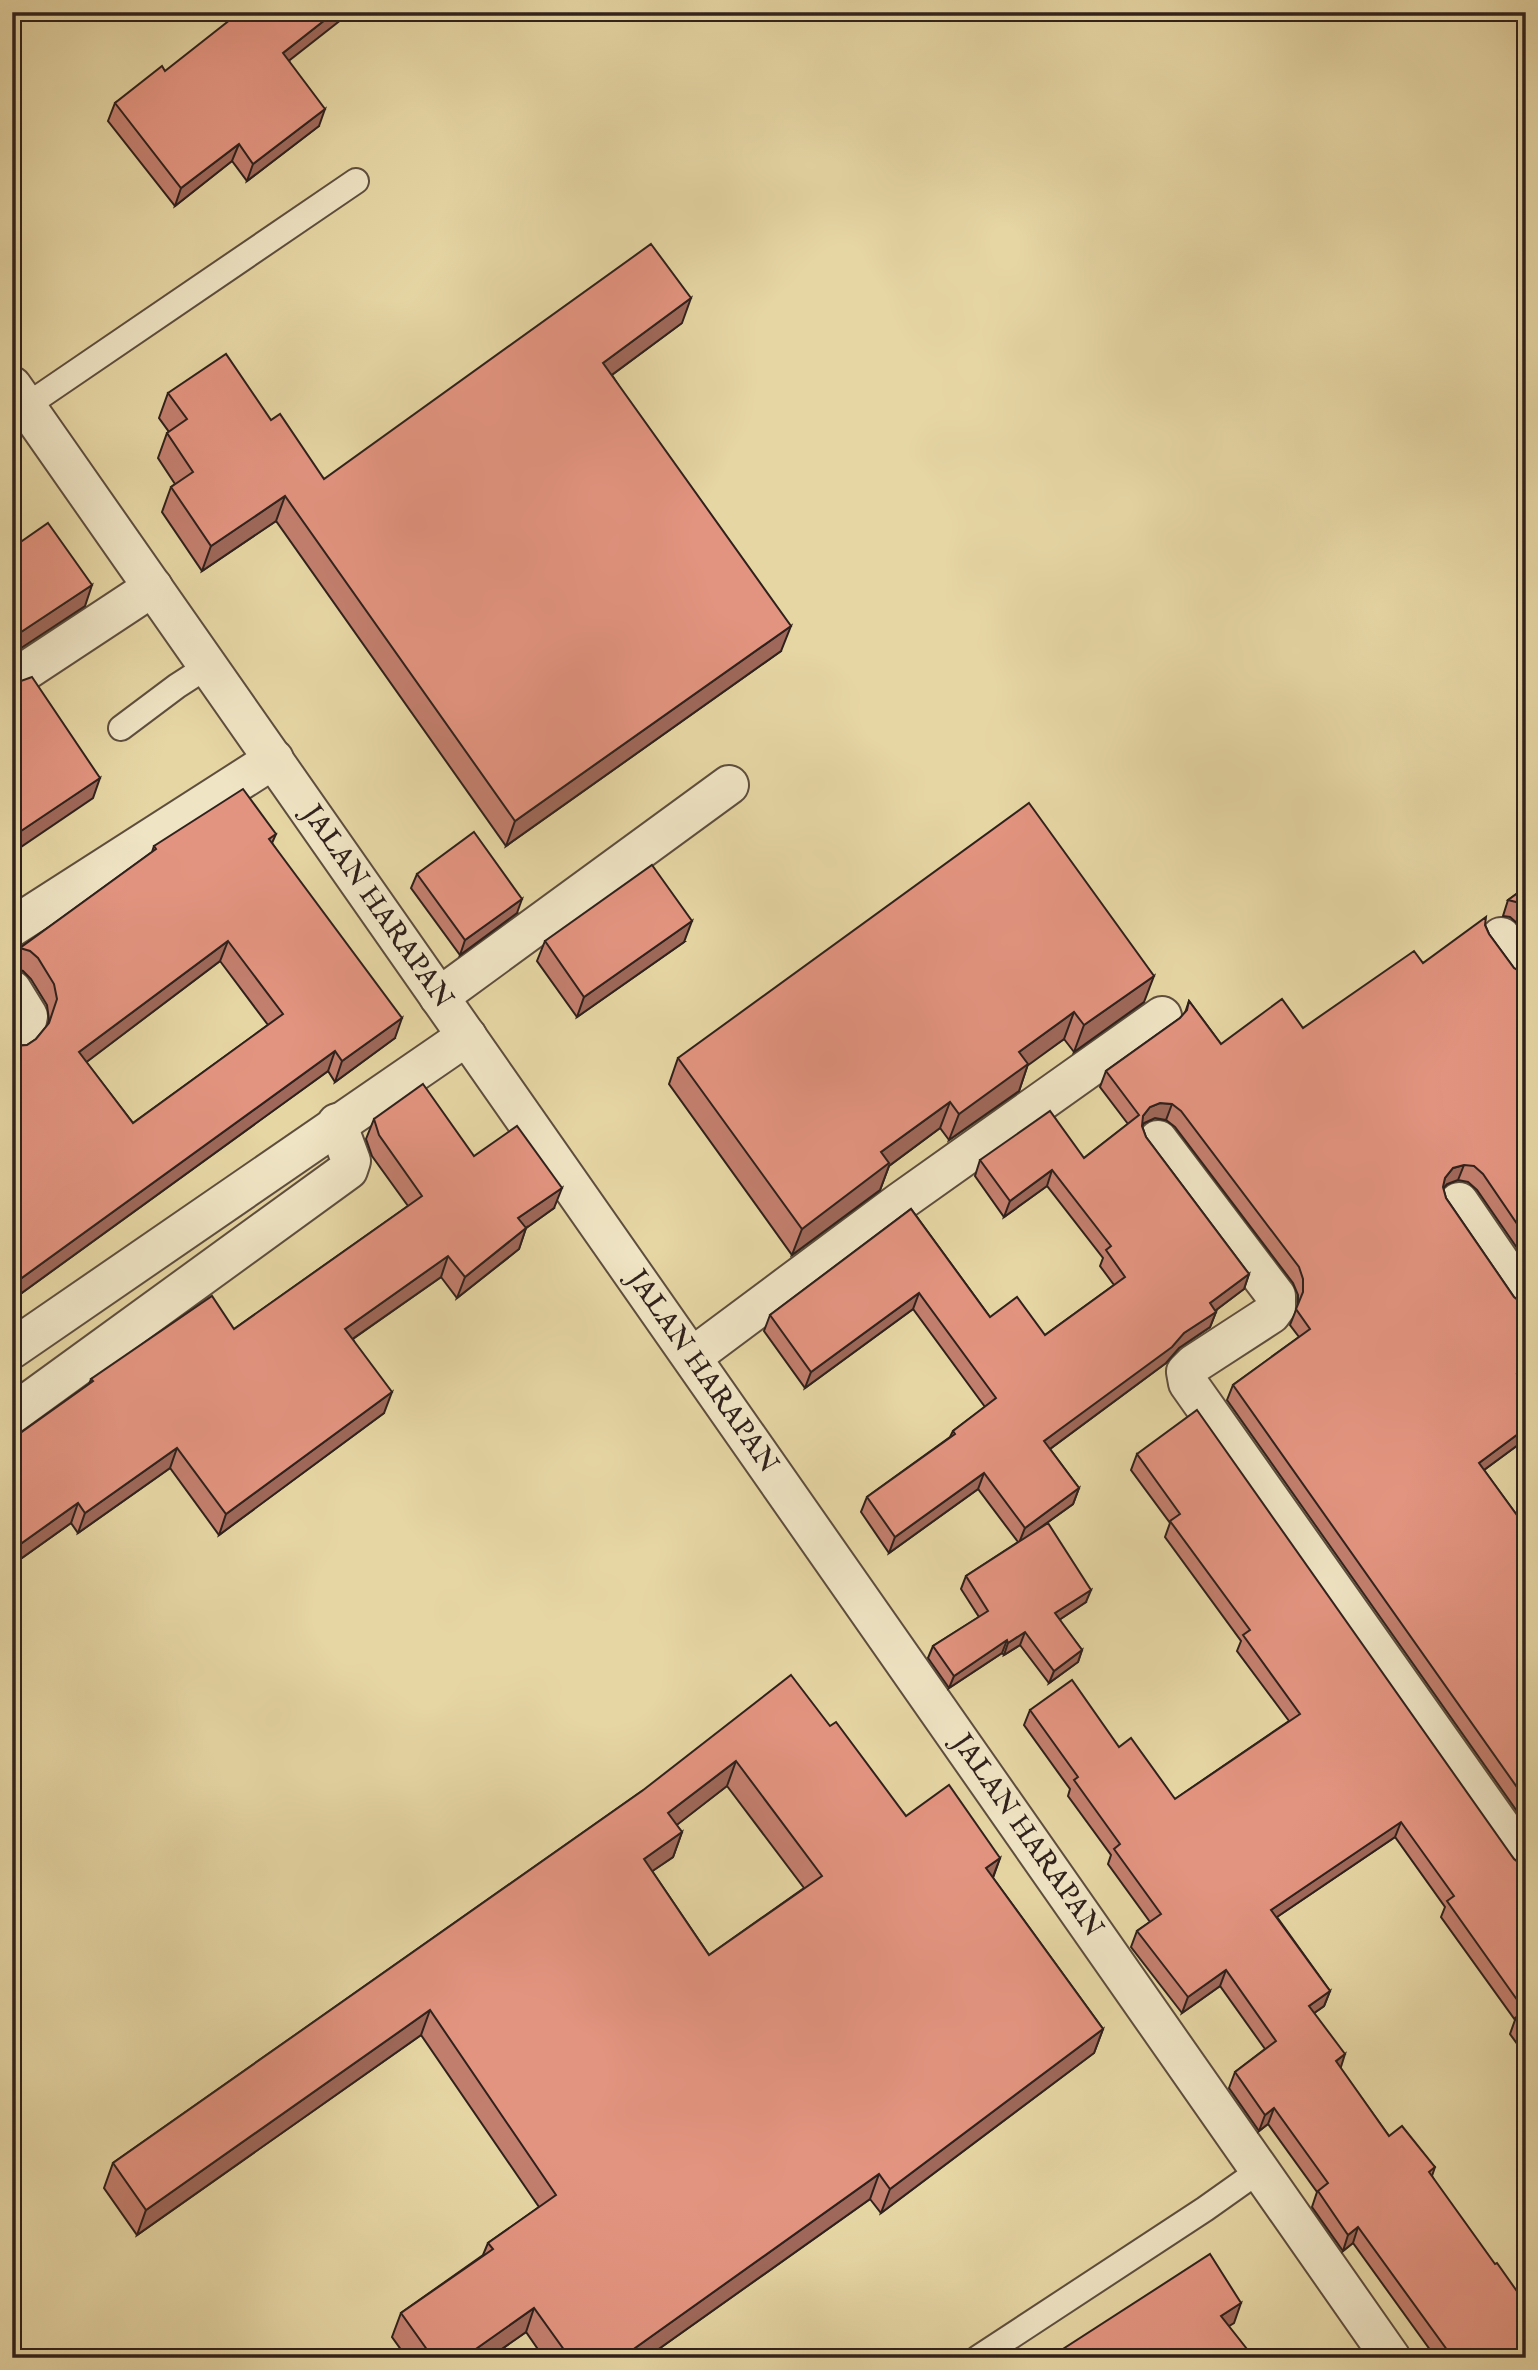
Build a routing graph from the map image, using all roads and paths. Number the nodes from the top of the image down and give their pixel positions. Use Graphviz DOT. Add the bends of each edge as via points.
graph roads {
  1 [pos="356,181"];
  2 [pos="19,396"];
  3 [pos="153,587"];
  4 [pos="208,666"];
  5 [pos="12,680"];
  6 [pos="121,728"];
  7 [pos="274,759"];
  8 [pos="729,785"];
  9 [pos="12,927"];
  10 [pos="1502,937"];
  11 [pos="1526,970"];
  12 [pos="12,990"];
  13 [pos="439,997"];
  14 [pos="1162,1016"];
  15 [pos="467,1036"];
  16 [pos="12,1045"];
  17 [pos="337,1124"];
  18 [pos="1158,1140"];
  19 [pos="1459,1202"];
  20 [pos="1526,1300"];
  21 [pos="12,1349"];
  22 [pos="692,1357"];
  23 [pos="12,1414"];
  24 [pos="1526,1862"];
  25 [pos="1260,2169"];
  26 [pos="978,2358"];
  27 [pos="1391,2358"];
  1 -- 2 [label="lane"];
  2 -- 3 [label="street, JALAN HARAPAN"];
  3 -- 4 [label="street, JALAN HARAPAN"];
  3 -- 5 [label="street"];
  4 -- 6 [label="lane"];
  4 -- 7 [label="street, JALAN HARAPAN"];
  7 -- 9 [label="street"];
  7 -- 13 [label="street, JALAN HARAPAN"];
  8 -- 13 [label="street"];
  10 -- 11 [label="street"];
  12 -- 16 [label="street" via="28,1016 25,1030"];
  13 -- 15 [label="street, JALAN HARAPAN"];
  14 -- 22 [label="street"];
  15 -- 17 [label="street"];
  15 -- 22 [label="street, JALAN HARAPAN"];
  17 -- 21 [label="street"];
  17 -- 23 [label="street" via="351,1161 348,1170"];
  18 -- 24 [label="street" via="1276,1296 1271,1314 1194,1364 1186,1372 1188,1382"];
  19 -- 20 [label="street"];
  22 -- 25 [label="street, JALAN HARAPAN"];
  25 -- 26 [label="lane"];
  25 -- 27 [label="street, JALAN HARAPAN"];
}
